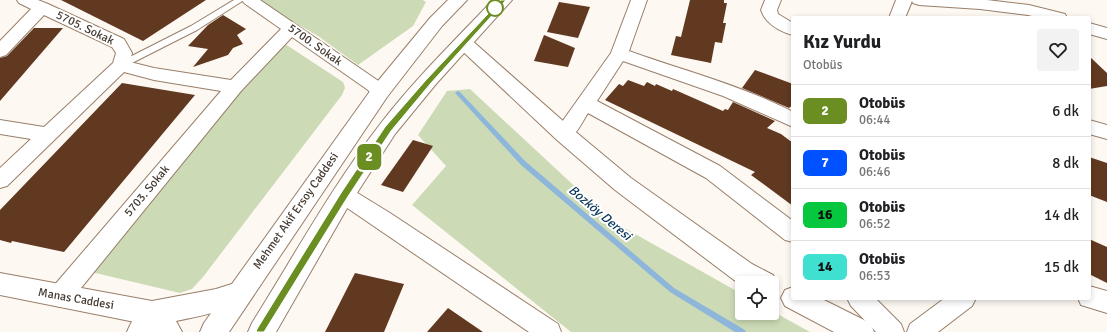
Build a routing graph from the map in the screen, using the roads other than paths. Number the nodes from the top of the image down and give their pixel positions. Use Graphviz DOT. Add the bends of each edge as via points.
graph roads {
  1 [pos="25,0"];
  2 [pos="240,0"];
  3 [pos="250,0"];
  4 [pos="458,0"];
  5 [pos="503,0"];
  6 [pos="639,0"];
  7 [pos="773,0"];
  8 [pos="904,0"];
  9 [pos="919,0"];
  10 [pos="980,4"];
  11 [pos="1025,5"];
  12 [pos="42,7"];
  13 [pos="898,16"];
  14 [pos="987,16"];
  15 [pos="1054,16"];
  16 [pos="292,28"];
  17 [pos="791,29"];
  18 [pos="1091,29"];
  19 [pos="1107,34"];
  20 [pos="463,42"];
  21 [pos="0,51"];
  22 [pos="619,54"];
  23 [pos="121,65"];
  24 [pos="235,87"];
  25 [pos="380,92"];
  26 [pos="586,103"];
  27 [pos="791,119"];
  28 [pos="0,127"];
  29 [pos="1091,128"];
  30 [pos="1107,132"];
  31 [pos="564,134"];
  32 [pos="48,135"];
  33 [pos="0,180"];
  34 [pos="344,195"];
  35 [pos="791,230"];
  36 [pos="751,276"];
  37 [pos="0,284"];
  38 [pos="779,291"];
  39 [pos="238,294"];
  40 [pos="60,296"];
  41 [pos="791,297"];
  42 [pos="1091,298"];
  43 [pos="797,300"];
  44 [pos="861,300"];
  45 [pos="961,300"];
  46 [pos="1107,302"];
  47 [pos="145,322"];
  48 [pos="170,332"];
  49 [pos="213,332"];
  50 [pos="261,332"];
  51 [pos="548,332"];
  52 [pos="861,332"];
  53 [pos="892,332"];
  54 [pos="919,332"];
  1 -- 12 [label="street, 5705. Sokak"];
  2 -- 23 [label="lane" via="194,28"];
  3 -- 16 [label="street, 5700. Sokak"];
  4 -- 25 [label="main road, Mehmet Akif Ersoy Caddesi" via="436,22"];
  5 -- 20 [label="main road"];
  6 -- 22 [label="street"];
  7 -- 17 [label="street" via="769,10 771,17"];
  8 -- 13 [label="street"];
  9 -- 10 [label="street"];
  10 -- 11 [label="street"];
  10 -- 14 [label="street"];
  11 -- 15 [label="street"];
  12 -- 21 [label="street"];
  12 -- 23 [label="street, 5705. Sokak" via="118,43 124,53"];
  16 -- 24 [label="street, 5703. Sokak"];
  16 -- 25 [label="street, 5700. Sokak"];
  18 -- 19 [label="street"];
  20 -- 31 [label="main road"];
  20 -- 34 [label="main road" via="388,129"];
  22 -- 26 [label="street"];
  22 -- 27 [label="street" via="765,104"];
  23 -- 24 [label="street" via="154,74"];
  23 -- 32 [label="street"];
  24 -- 40 [label="street, 5703. Sokak"];
  25 -- 39 [label="main road, Mehmet Akif Ersoy Caddesi"];
  26 -- 31 [label="street"];
  26 -- 35 [label="street" via="713,172"];
  28 -- 32 [label="street"];
  29 -- 30 [label="street"];
  31 -- 36 [label="main road" via="623,184"];
  32 -- 33 [label="street"];
  34 -- 50 [label="main road"];
  34 -- 51 [label="street"];
  37 -- 40 [label="main road, Manas Caddesi"];
  38 -- 41 [label="main road"];
  39 -- 47 [label="main road"];
  39 -- 49 [label="main road, Mehmet Akif Ersoy Caddesi"];
  40 -- 47 [label="main road, Manas Caddesi"];
  42 -- 46 [label="street"];
  43 -- 52 [label="main road"];
  44 -- 53 [label="street"];
  45 -- 54 [label="street"];
  47 -- 48 [label="main road"];
}
